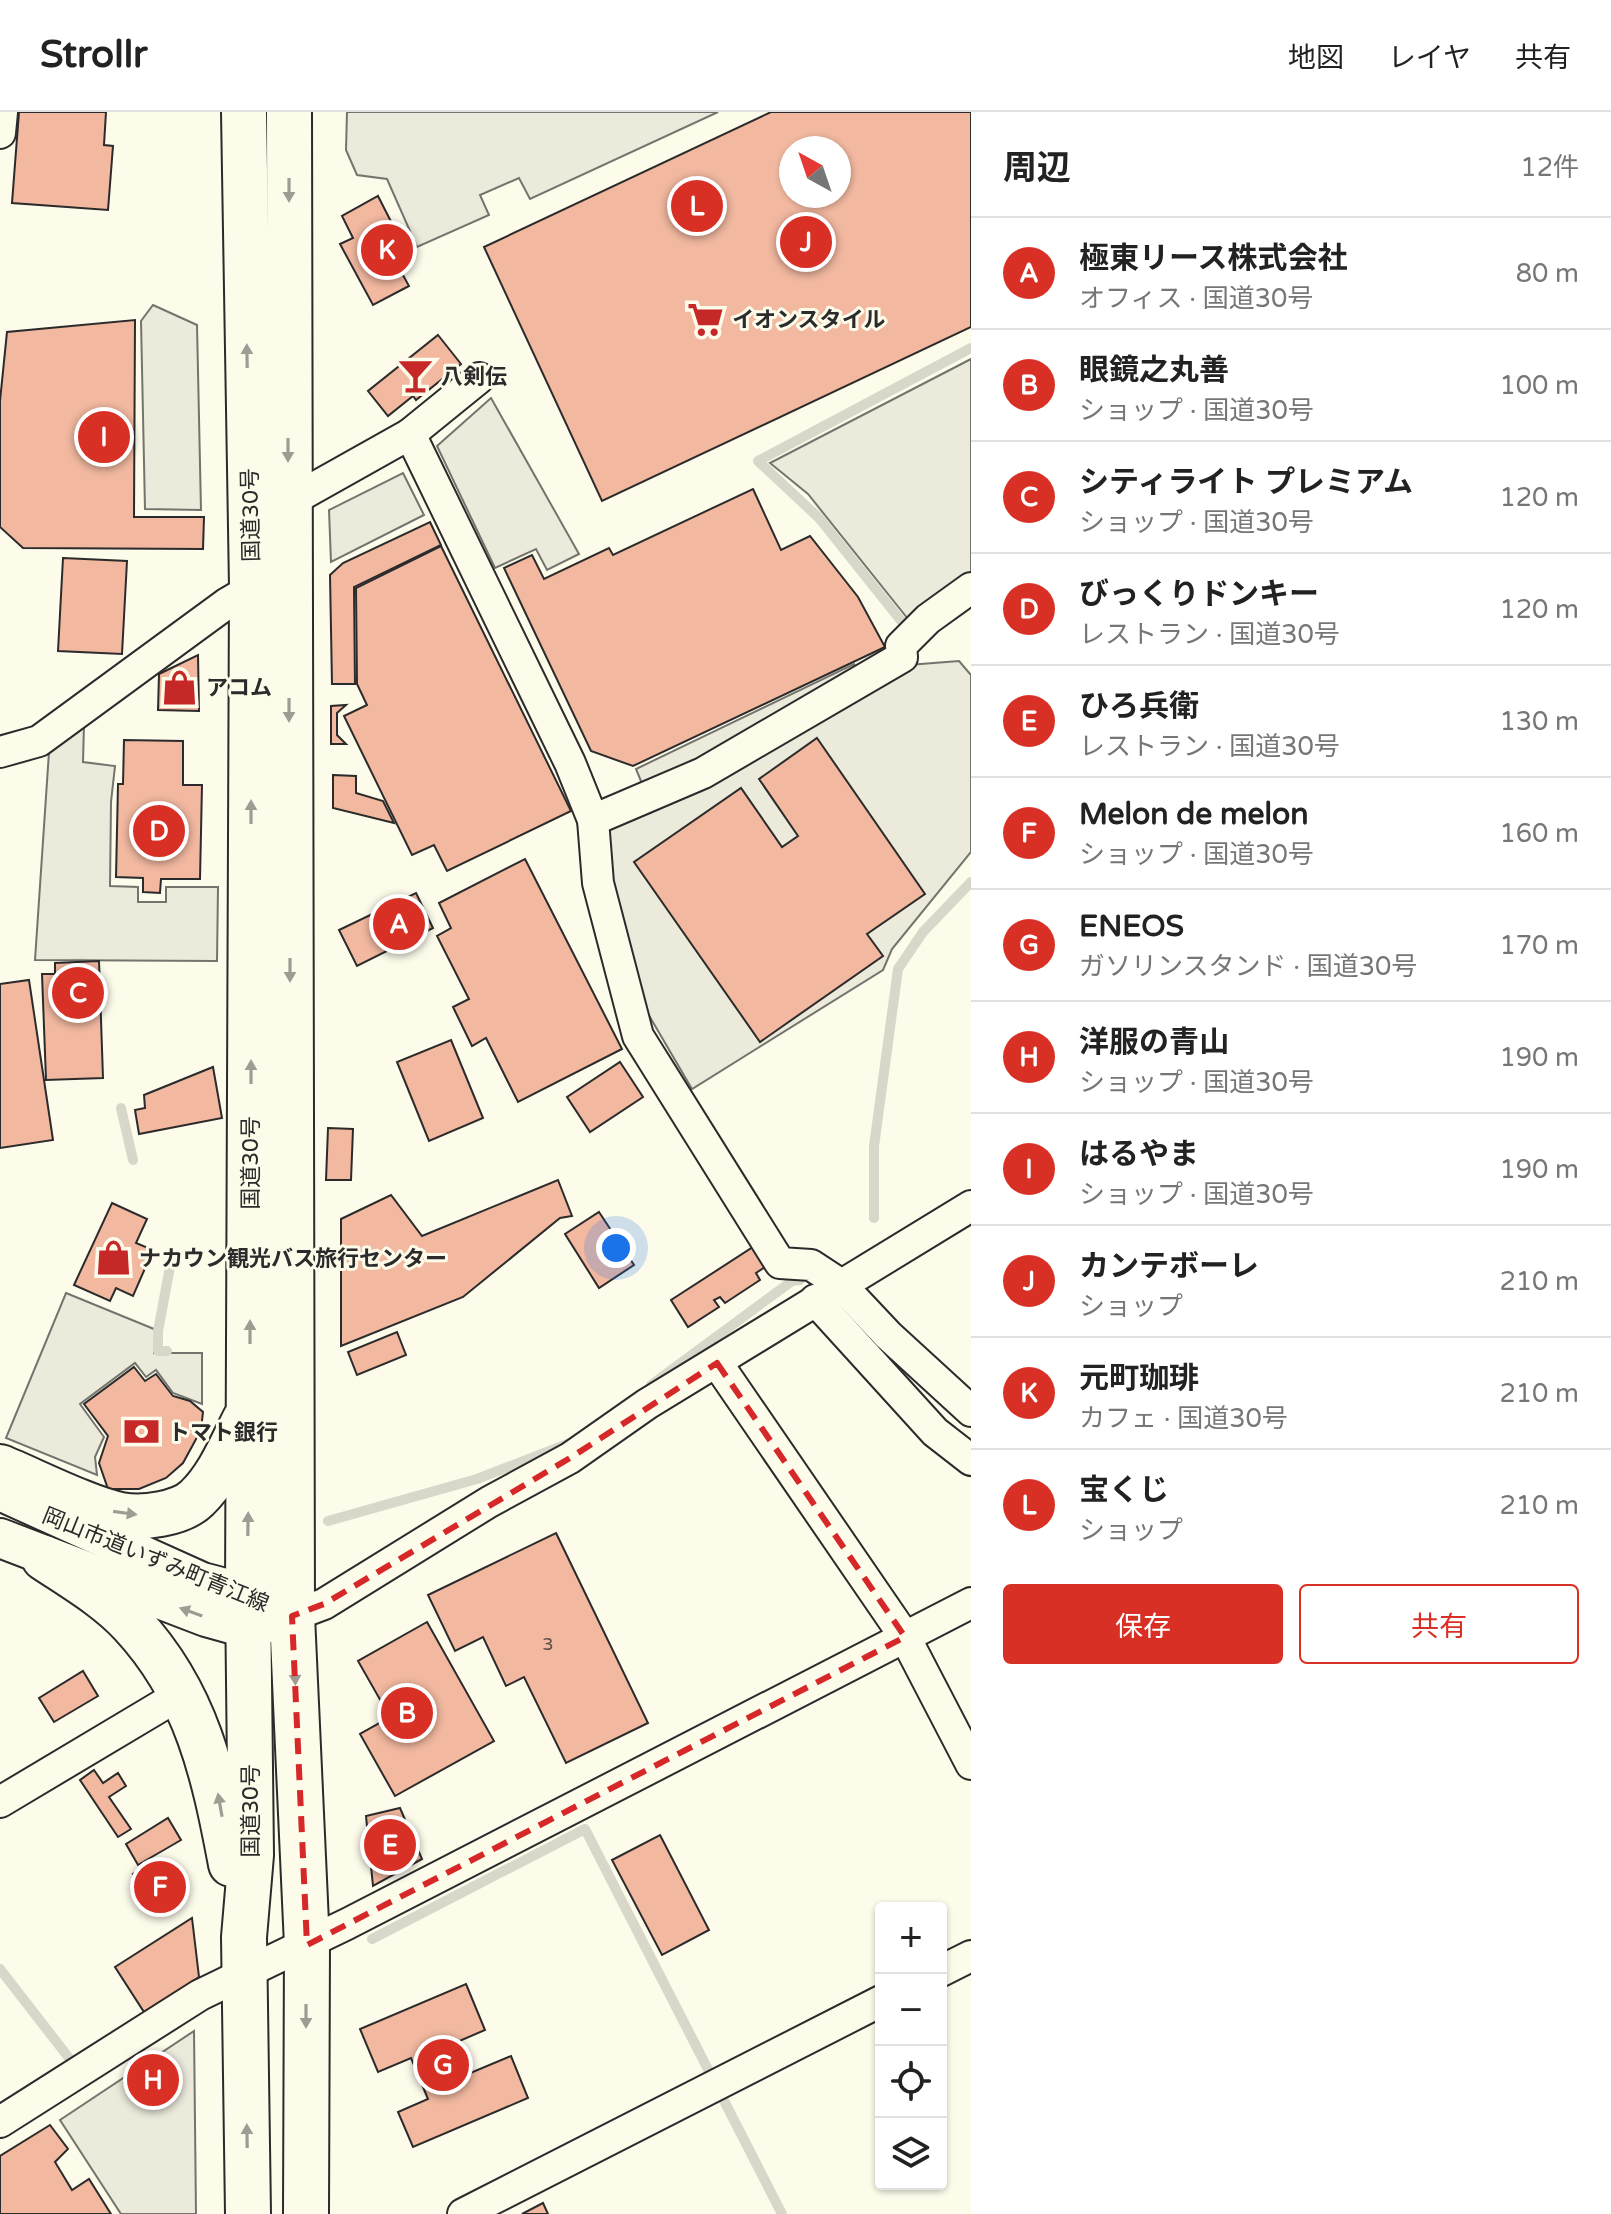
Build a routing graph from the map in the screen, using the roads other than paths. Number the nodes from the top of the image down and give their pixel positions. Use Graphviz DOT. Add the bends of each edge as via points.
graph roads {
  1 [pos="2,112"];
  2 [pos="244,112"];
  3 [pos="289,112"];
  4 [pos="0,133"];
  5 [pos="479,378"];
  6 [pos="410,434"];
  7 [pos="268,506"];
  8 [pos="270,579"];
  9 [pos="971,588"];
  10 [pos="0,752"];
  11 [pos="593,820"];
  12 [pos="971,1206"];
  13 [pos="827,1292"];
  14 [pos="717,1363"];
  15 [pos="250,1410"];
  16 [pos="971,1411"];
  17 [pos="971,1460"];
  18 [pos="0,1467"];
  19 [pos="0,1491"];
  20 [pos="0,1538"];
  21 [pos="44,1558"];
  22 [pos="971,1603"];
  23 [pos="248,1611"];
  24 [pos="292,1616"];
  25 [pos="905,1637"];
  26 [pos="181,1694"];
  27 [pos="971,1764"];
  28 [pos="0,1802"];
  29 [pos="307,1945"];
  30 [pos="244,1955"];
  31 [pos="971,1956"];
  32 [pos="947,1968"];
  33 [pos="875,2004"];
  34 [pos="0,2122"];
  35 [pos="248,2214"];
  36 [pos="306,2214"];
  37 [pos="463,2214"];
  1 -- 4 [label="street"];
  7 -- 2 [label="highway, 国道30号, one-way"];
  3 -- 7 [label="highway, 国道30号, one-way"];
  5 -- 6 [label="street"];
  6 -- 7 [label="street"];
  6 -- 11 [label="street"];
  7 -- 8 [label="highway, 国道30号"];
  8 -- 10 [label="street" via="39,741"];
  15 -- 8 [label="highway, 国道30号, one-way"];
  8 -- 24 [label="highway, 国道30号, one-way"];
  9 -- 11 [label="street" via="901,646 902,657 703,773"];
  11 -- 13 [label="street" via="598,883 638,1036 780,1263 811,1265"];
  12 -- 13 [label="street"];
  13 -- 14 [label="street"];
  13 -- 16 [label="street" via="888,1335"];
  13 -- 17 [label="street" via="935,1432"];
  14 -- 24 [label="street" via="570,1458 324,1604"];
  14 -- 25 [label="street"];
  18 -- 15 [label="highway, one-way" via="120,1515 177,1509 195,1501 216,1475"];
  23 -- 15 [label="highway, 国道30号, one-way"];
  19 -- 23 [label="street, 岡山市道いずみ町青江線" via="202,1582"];
  20 -- 21 [label="street, 岡山市道いずみ町青江線"];
  23 -- 21 [label="street, 岡山市道いずみ町青江線, one-way" via="206,1617"];
  21 -- 26 [label="highway" via="132,1623"];
  22 -- 25 [label="street"];
  23 -- 24 [label="street, 岡山市道いずみ町青江線"];
  23 -- 30 [label="highway, 国道30号" via="251,1855"];
  24 -- 29 [label="highway, 国道30号, one-way"];
  25 -- 27 [label="street"];
  25 -- 29 [label="street"];
  26 -- 28 [label="street"];
  30 -- 26 [label="highway, one-way" via="217,1789 202,1736"];
  29 -- 30 [label="street"];
  29 -- 36 [label="highway, 国道30号, one-way"];
  30 -- 34 [label="street" via="200,1995"];
  35 -- 30 [label="highway, 国道30号, one-way"];
  31 -- 32 [label="street"];
  33 -- 37 [label="street"];
}
